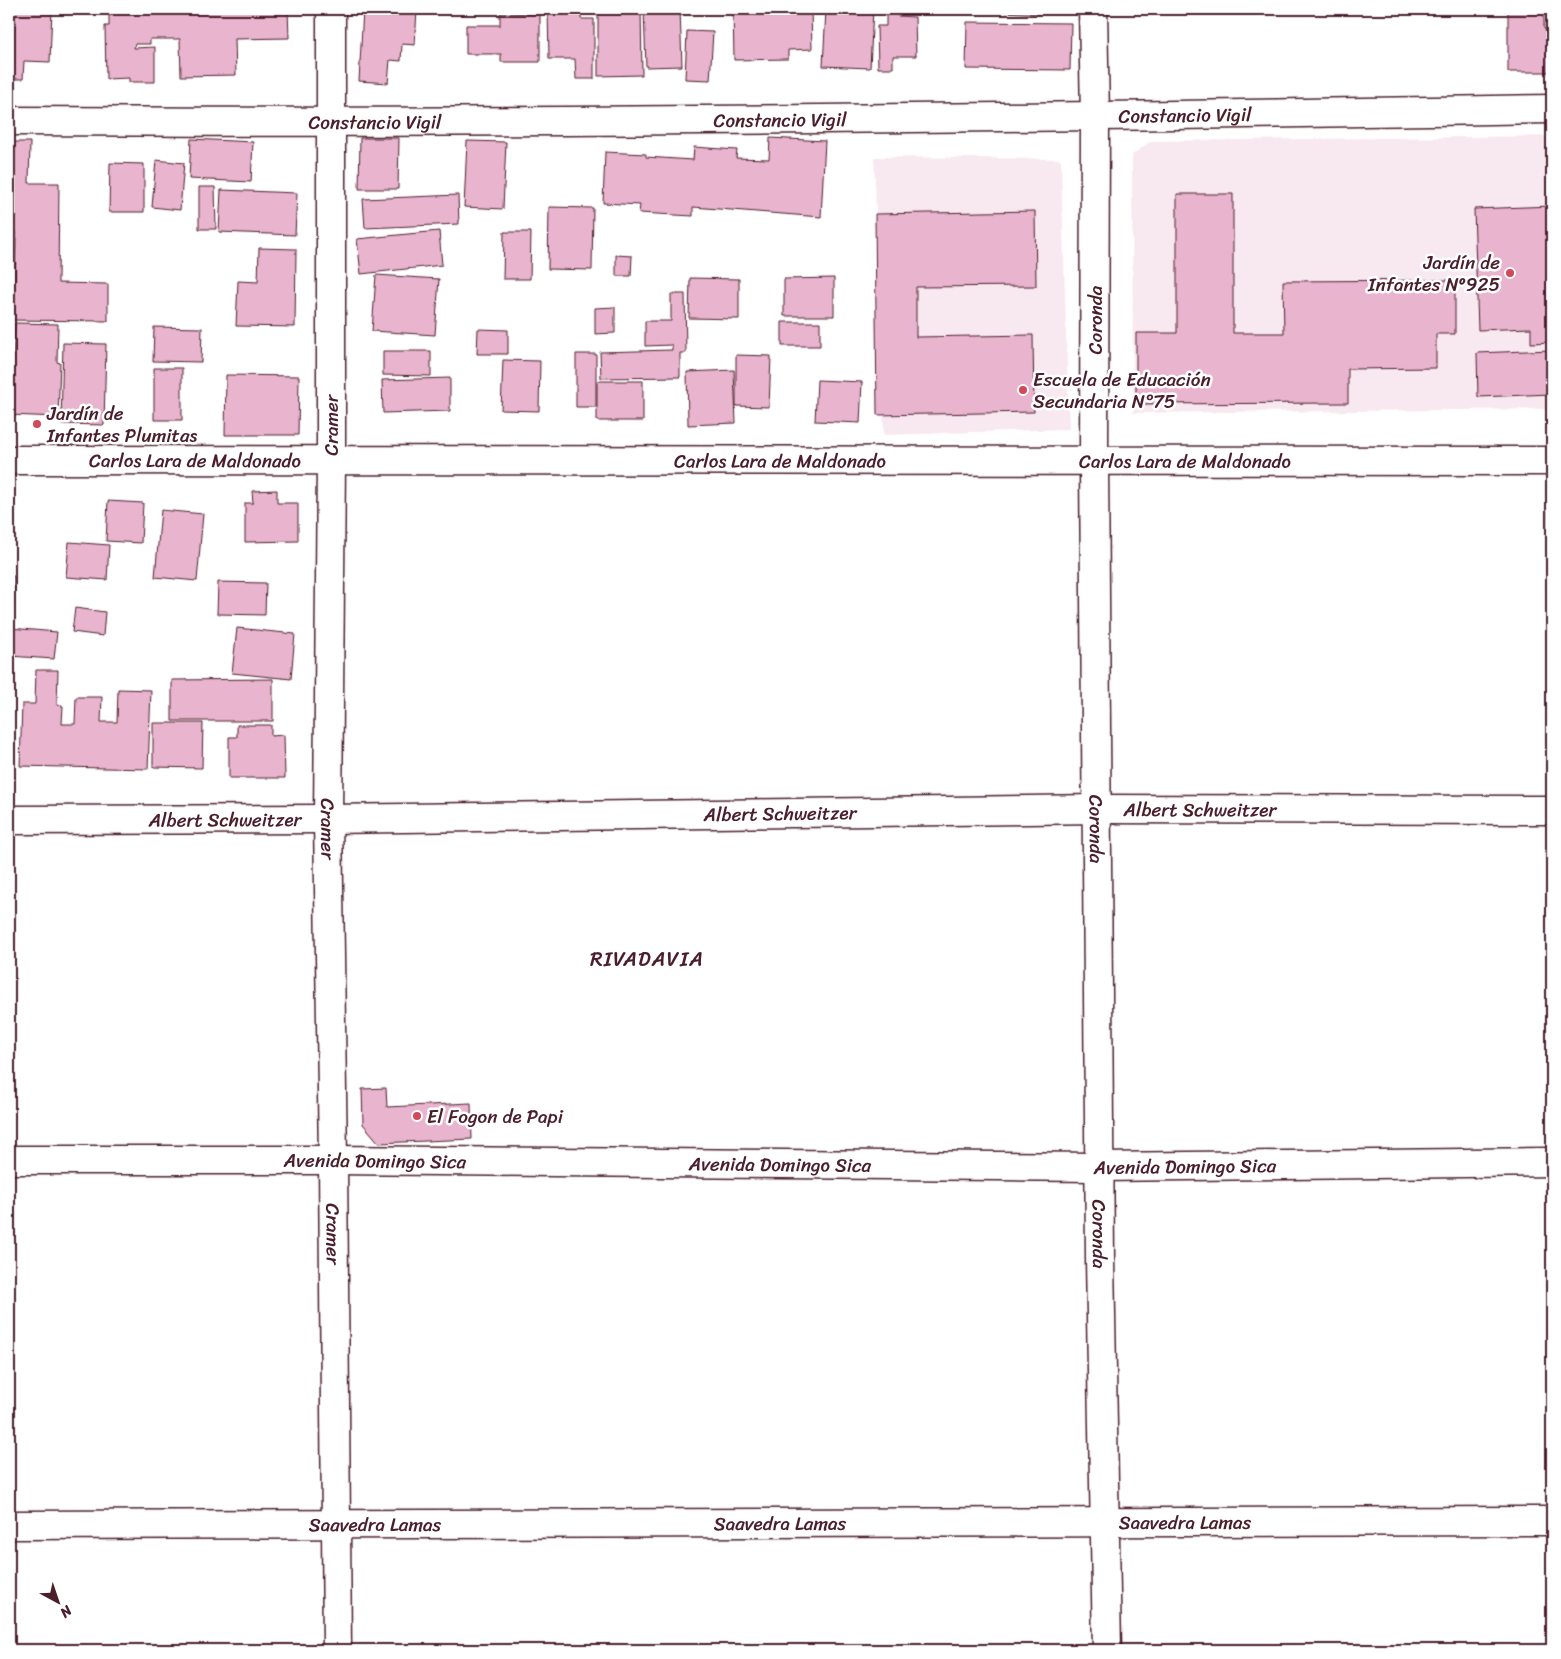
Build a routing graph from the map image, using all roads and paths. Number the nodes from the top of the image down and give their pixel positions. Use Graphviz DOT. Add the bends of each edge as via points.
graph roads {
  1 [pos="331,9"];
  2 [pos="1093,9"];
  3 [pos="1552,108"];
  4 [pos="1095,117"];
  5 [pos="9,122"];
  6 [pos="332,123"];
  7 [pos="9,460"];
  8 [pos="331,461"];
  9 [pos="1094,462"];
  10 [pos="1552,462"];
  11 [pos="1097,809"];
  12 [pos="1552,810"];
  13 [pos="328,819"];
  14 [pos="9,820"];
  15 [pos="9,1160"];
  16 [pos="333,1160"];
  17 [pos="1552,1162"];
  18 [pos="1099,1167"];
  19 [pos="1552,1521"];
  20 [pos="1105,1522"];
  21 [pos="9,1525"];
  22 [pos="335,1525"];
  23 [pos="337,1650"];
  24 [pos="1107,1650"];
  1 -- 6 [label="street, Cramer"];
  2 -- 4 [label="street, Coronda"];
  3 -- 4 [label="street, Constancio Vigil"];
  4 -- 6 [label="street, Constancio Vigil"];
  4 -- 9 [label="street, Coronda"];
  5 -- 6 [label="street, Constancio Vigil"];
  6 -- 8 [label="street, Cramer"];
  7 -- 8 [label="street, Carlos Lara de Maldonado"];
  8 -- 9 [label="street, Carlos Lara de Maldonado"];
  8 -- 13 [label="street, Cramer"];
  9 -- 10 [label="street, Carlos Lara de Maldonado"];
  9 -- 11 [label="street, Coronda"];
  11 -- 12 [label="street, Albert Schweitzer"];
  11 -- 13 [label="street, Albert Schweitzer"];
  11 -- 18 [label="street, Coronda"];
  13 -- 14 [label="street, Albert Schweitzer"];
  13 -- 16 [label="street, Cramer"];
  15 -- 16 [label="street, Avenida Domingo Sica"];
  16 -- 18 [label="street, Avenida Domingo Sica"];
  16 -- 22 [label="street, Cramer"];
  17 -- 18 [label="street, Avenida Domingo Sica"];
  18 -- 20 [label="street, Coronda"];
  19 -- 20 [label="street, Saavedra Lamas"];
  20 -- 22 [label="street, Saavedra Lamas"];
  20 -- 24 [label="street, Coronda"];
  21 -- 22 [label="street, Saavedra Lamas"];
  22 -- 23 [label="street, Cramer"];
}
